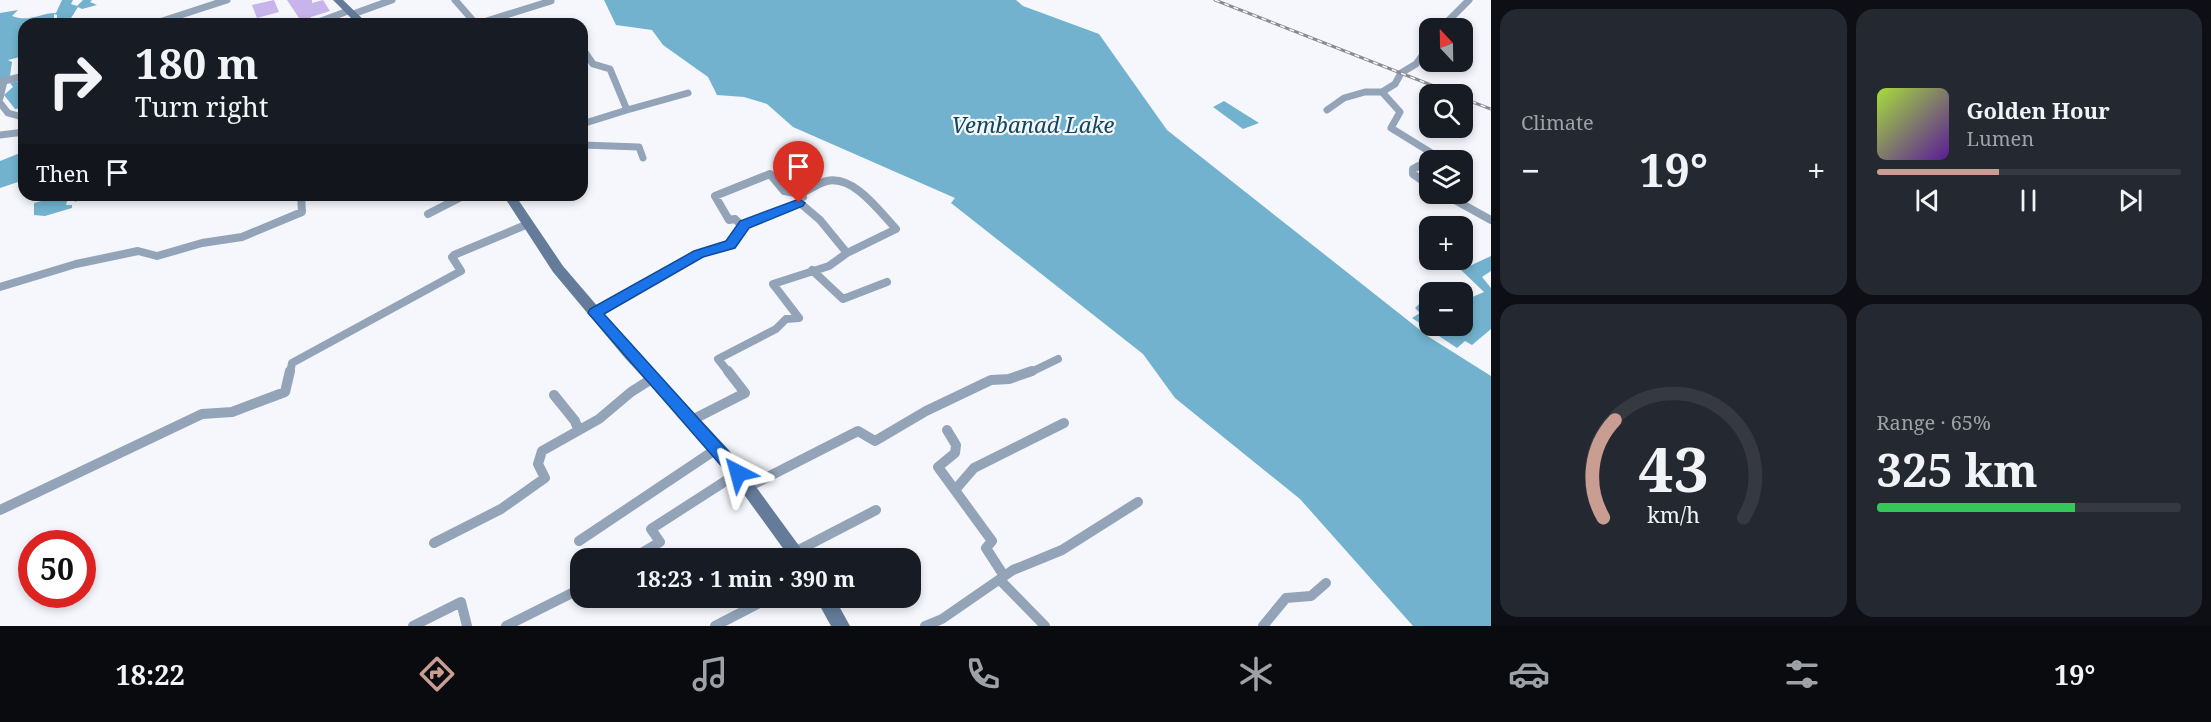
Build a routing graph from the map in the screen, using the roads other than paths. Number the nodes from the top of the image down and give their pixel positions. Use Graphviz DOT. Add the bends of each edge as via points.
graph roads {
  1 [pos="227,0"];
  2 [pos="338,0"];
  3 [pos="392,0"];
  4 [pos="454,0"];
  5 [pos="1469,0"];
  6 [pos="551,2"];
  7 [pos="351,12"];
  8 [pos="172,18"];
  9 [pos="332,18"];
  10 [pos="357,18"];
  11 [pos="471,18"];
  12 [pos="497,18"];
  13 [pos="1451,18"];
  14 [pos="588,57"];
  15 [pos="1419,59"];
  16 [pos="18,78"];
  17 [pos="2,82"];
  18 [pos="1382,92"];
  19 [pos="688,93"];
  20 [pos="0,98"];
  21 [pos="0,103"];
  22 [pos="627,110"];
  23 [pos="1327,110"];
  24 [pos="18,116"];
  25 [pos="588,122"];
  26 [pos="18,133"];
  27 [pos="0,135"];
  28 [pos="588,143"];
  29 [pos="1427,150"];
  30 [pos="644,158"];
  31 [pos="817,159"];
  32 [pos="1419,166"];
  33 [pos="773,177"];
  34 [pos="1419,180"];
  35 [pos="800,199"];
  36 [pos="301,201"];
  37 [pos="453,201"];
  38 [pos="513,201"];
  39 [pos="1462,204"];
  40 [pos="428,214"];
  41 [pos="1491,220"];
  42 [pos="528,224"];
  43 [pos="742,226"];
  44 [pos="847,253"];
  45 [pos="812,270"];
  46 [pos="887,282"];
  47 [pos="0,287"];
  48 [pos="595,313"];
  49 [pos="1058,359"];
  50 [pos="653,378"];
  51 [pos="554,395"];
  52 [pos="692,420"];
  53 [pos="1064,423"];
  54 [pos="578,429"];
  55 [pos="946,430"];
  56 [pos="718,448"];
  57 [pos="738,473"];
  58 [pos="748,487"];
  59 [pos="955,490"];
  60 [pos="1138,502"];
  61 [pos="0,510"];
  62 [pos="876,510"];
  63 [pos="579,541"];
  64 [pos="434,543"];
  65 [pos="650,548"];
  66 [pos="792,548"];
  67 [pos="809,548"];
  68 [pos="1002,578"];
  69 [pos="1326,584"];
  70 [pos="570,594"];
  71 [pos="750,608"];
  72 [pos="830,608"];
  73 [pos="413,626"];
  74 [pos="467,626"];
  75 [pos="506,626"];
  76 [pos="715,626"];
  77 [pos="841,626"];
  78 [pos="925,626"];
  79 [pos="1045,626"];
  80 [pos="1263,626"];
  1 -- 8 [label="street"];
  2 -- 7 [label="main road"];
  3 -- 7 [label="street"];
  4 -- 11 [label="street"];
  5 -- 13 [label="street"];
  6 -- 12 [label="street"];
  7 -- 9 [label="street"];
  7 -- 10 [label="main road"];
  14 -- 22 [label="street" via="593,64 610,69"];
  15 -- 18 [label="street"];
  16 -- 17 [label="street"];
  17 -- 20 [label="street"];
  18 -- 23 [label="street" via="1344,98"];
  18 -- 29 [label="street" via="1400,112 1391,128"];
  19 -- 22 [label="street"];
  21 -- 24 [label="street" via="8,113"];
  22 -- 25 [label="street"];
  26 -- 27 [label="street"];
  28 -- 30 [label="street" via="639,147"];
  31 -- 33 [label="street" via="814,165"];
  32 -- 34 [label="street" via="1413,169"];
  33 -- 35 [label="street" via="784,191"];
  33 -- 43 [label="street" via="763,176 715,196 729,220 735,219"];
  35 -- 43 [label="street"];
  35 -- 44 [label="street"];
  35 -- 44 [label="street" via="829,181 841,181 872,203 896,229"];
  36 -- 47 [label="street" via="302,212 242,237 157,256 138,251 76,264"];
  37 -- 40 [label="street"];
  38 -- 42 [label="main road"];
  39 -- 41 [label="street"];
  42 -- 48 [label="main road" via="558,269"];
  42 -- 61 [label="street" via="454,255 461,271 292,363 285,392 240,409 202,414"];
  43 -- 48 [label="street" via="731,245 699,254"];
  44 -- 45 [label="street" via="829,266"];
  45 -- 46 [label="street" via="843,298"];
  45 -- 52 [label="street" via="773,284 799,318 786,319 776,329 718,359 745,393"];
  48 -- 50 [label="main road"];
  49 -- 58 [label="street" via="1002,381 991,380 874,441 858,431"];
  50 -- 52 [label="main road"];
  50 -- 54 [label="street" via="599,419"];
  51 -- 54 [label="street"];
  52 -- 56 [label="main road"];
  53 -- 59 [label="street" via="974,468"];
  54 -- 64 [label="street" via="542,451 538,464 545,478 501,509"];
  55 -- 59 [label="street" via="956,445 955,453 938,467"];
  56 -- 57 [label="main road"];
  56 -- 63 [label="street"];
  57 -- 58 [label="main road"];
  57 -- 65 [label="street" via="651,529 660,542"];
  58 -- 66 [label="main road"];
  59 -- 68 [label="street" via="992,541 986,548"];
  60 -- 68 [label="street" via="1062,550"];
  62 -- 67 [label="street"];
  68 -- 78 [label="street" via="942,619"];
  68 -- 79 [label="street"];
  69 -- 80 [label="street" via="1311,596 1286,598"];
  70 -- 75 [label="street"];
  71 -- 76 [label="street"];
  72 -- 77 [label="main road"];
  73 -- 74 [label="street" via="461,602"];
}
